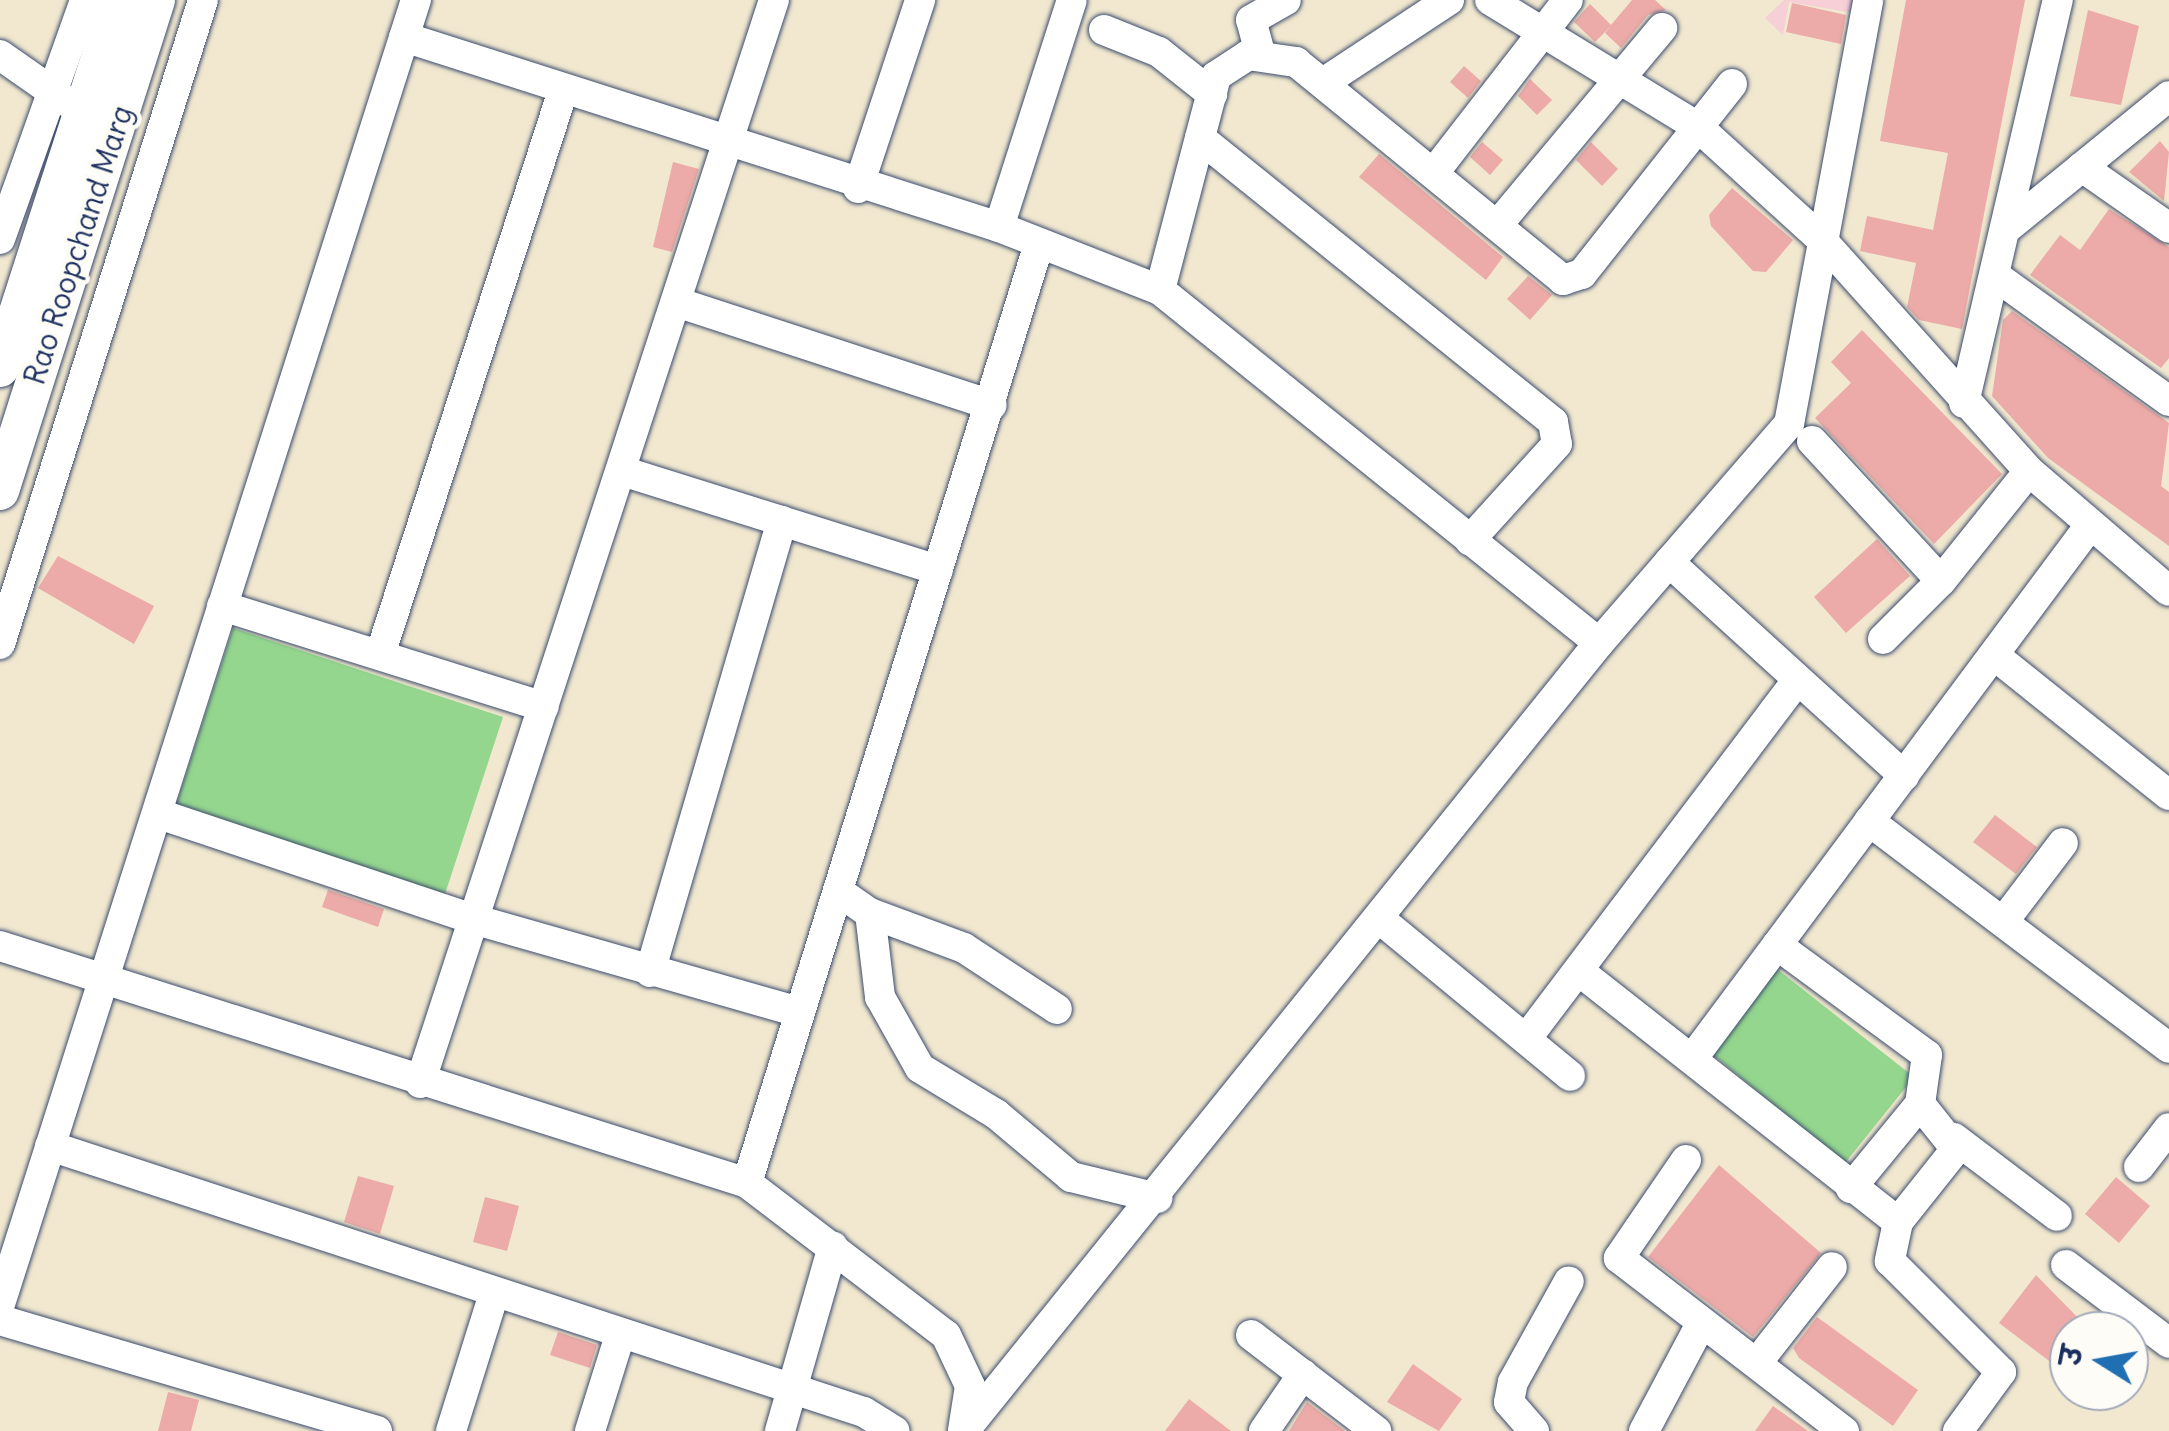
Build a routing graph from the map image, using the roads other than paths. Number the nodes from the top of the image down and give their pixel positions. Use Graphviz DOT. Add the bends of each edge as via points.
graph roads {
  1 [pos="85,0"];
  2 [pos="119,0"];
  3 [pos="156,0"];
  4 [pos="203,0"];
  5 [pos="416,0"];
  6 [pos="774,0"];
  7 [pos="920,0"];
  8 [pos="1072,0"];
  9 [pos="1286,0"];
  10 [pos="1448,0"];
  11 [pos="1490,0"];
  12 [pos="1568,0"];
  13 [pos="1868,0"];
  14 [pos="2058,0"];
  15 [pos="1546,28"];
  16 [pos="1662,28"];
  17 [pos="1104,30"];
  18 [pos="404,37"];
  19 [pos="0,54"];
  20 [pos="1260,54"];
  21 [pos="1622,76"];
  22 [pos="1323,83"];
  23 [pos="1732,84"];
  24 [pos="562,94"];
  25 [pos="1212,94"];
  26 [pos="2169,96"];
  27 [pos="67,102"];
  28 [pos="1698,127"];
  29 [pos="1200,138"];
  30 [pos="727,144"];
  31 [pos="2082,167"];
  32 [pos="1436,170"];
  33 [pos="858,188"];
  34 [pos="1500,222"];
  35 [pos="998,227"];
  36 [pos="2169,228"];
  37 [pos="2006,229"];
  38 [pos="1820,238"];
  39 [pos="0,239"];
  40 [pos="1039,244"];
  41 [pos="1998,277"];
  42 [pos="1160,290"];
  43 [pos="676,302"];
  44 [pos="0,368"];
  45 [pos="2169,401"];
  46 [pos="1964,402"];
  47 [pos="992,405"];
  48 [pos="1812,440"];
  49 [pos="622,471"];
  50 [pos="2028,471"];
  51 [pos="0,491"];
  52 [pos="782,521"];
  53 [pos="2088,528"];
  54 [pos="1470,540"];
  55 [pos="1669,562"];
  56 [pos="938,570"];
  57 [pos="1941,581"];
  58 [pos="2169,591"];
  59 [pos="222,606"];
  60 [pos="1883,639"];
  61 [pos="1599,643"];
  62 [pos="0,644"];
  63 [pos="380,654"];
  64 [pos="1994,655"];
  65 [pos="1795,683"];
  66 [pos="544,707"];
  67 [pos="1904,776"];
  68 [pos="2169,795"];
  69 [pos="159,814"];
  70 [pos="1869,822"];
  71 [pos="2063,843"];
  72 [pos="838,890"];
  73 [pos="870,914"];
  74 [pos="469,918"];
  75 [pos="1380,920"];
  76 [pos="2003,922"];
  77 [pos="1777,945"];
  78 [pos="0,946"];
  79 [pos="1579,971"];
  80 [pos="650,972"];
  81 [pos="104,978"];
  82 [pos="1057,1009"];
  83 [pos="800,1012"];
  84 [pos="1526,1039"];
  85 [pos="2169,1048"];
  86 [pos="1692,1059"];
  87 [pos="1570,1076"];
  88 [pos="420,1083"];
  89 [pos="1920,1104"];
  90 [pos="2169,1128"];
  91 [pos="1954,1138"];
  92 [pos="50,1146"];
  93 [pos="1686,1160"];
  94 [pos="2139,1167"];
  95 [pos="747,1183"];
  96 [pos="1852,1188"];
  97 [pos="1157,1198"];
  98 [pos="2058,1216"];
  99 [pos="1898,1222"];
  100 [pos="833,1246"];
  101 [pos="2066,1266"];
  102 [pos="1832,1267"];
  103 [pos="1569,1281"];
  104 [pos="493,1297"];
  105 [pos="0,1304"];
  106 [pos="0,1320"];
  107 [pos="1702,1322"];
  108 [pos="1251,1334"];
  109 [pos="620,1335"];
  110 [pos="2169,1342"];
  111 [pos="1759,1360"];
  112 [pos="1303,1374"];
  113 [pos="792,1391"];
  114 [pos="377,1431"];
  115 [pos="451,1431"];
  116 [pos="590,1431"];
  117 [pos="780,1431"];
  118 [pos="894,1431"];
  119 [pos="964,1431"];
  120 [pos="1264,1431"];
  121 [pos="1376,1431"];
  122 [pos="1534,1431"];
  123 [pos="1644,1431"];
  124 [pos="1844,1431"];
  125 [pos="1958,1431"];
  1 -- 27 [label="street"];
  2 -- 27 [label="main road, Rao Roopchand Marg"];
  3 -- 51 [label="main road, Rao Roopchand Marg"];
  4 -- 62 [label="street"];
  5 -- 18 [label="street"];
  6 -- 30 [label="street"];
  7 -- 33 [label="street"];
  8 -- 35 [label="street"];
  9 -- 20 [label="street" via="1250,20"];
  10 -- 22 [label="street"];
  11 -- 15 [label="street"];
  12 -- 15 [label="street"];
  13 -- 38 [label="street"];
  14 -- 37 [label="street"];
  15 -- 21 [label="street"];
  15 -- 32 [label="street"];
  16 -- 21 [label="street"];
  17 -- 25 [label="street" via="1159,52"];
  18 -- 24 [label="street"];
  18 -- 59 [label="street"];
  19 -- 27 [label="street"];
  20 -- 22 [label="street" via="1296,62"];
  20 -- 25 [label="street" via="1227,64"];
  21 -- 28 [label="street"];
  21 -- 34 [label="street"];
  22 -- 32 [label="street"];
  23 -- 28 [label="street"];
  24 -- 30 [label="street"];
  24 -- 63 [label="street"];
  25 -- 29 [label="street"];
  26 -- 31 [label="street"];
  27 -- 39 [label="street"];
  27 -- 44 [label="main road, Rao Roopchand Marg"];
  28 -- 34 [label="street" via="1573,279 1555,275"];
  28 -- 38 [label="street"];
  29 -- 42 [label="street"];
  29 -- 54 [label="street" via="1554,422 1556,444"];
  30 -- 33 [label="street"];
  30 -- 43 [label="street"];
  31 -- 36 [label="street"];
  31 -- 37 [label="street"];
  32 -- 34 [label="street"];
  33 -- 35 [label="street"];
  35 -- 40 [label="street"];
  37 -- 41 [label="street"];
  38 -- 46 [label="street"];
  38 -- 55 [label="street" via="1795,413"];
  40 -- 42 [label="street"];
  40 -- 47 [label="street"];
  41 -- 45 [label="street"];
  41 -- 46 [label="street"];
  42 -- 54 [label="street"];
  43 -- 47 [label="street"];
  43 -- 49 [label="street"];
  46 -- 50 [label="street"];
  47 -- 56 [label="street"];
  48 -- 57 [label="street"];
  49 -- 52 [label="street"];
  49 -- 66 [label="street"];
  50 -- 53 [label="street"];
  50 -- 57 [label="street"];
  52 -- 56 [label="street"];
  52 -- 80 [label="street"];
  53 -- 58 [label="street"];
  53 -- 64 [label="street"];
  54 -- 61 [label="street"];
  55 -- 61 [label="street"];
  55 -- 65 [label="street"];
  56 -- 72 [label="street"];
  57 -- 60 [label="street"];
  59 -- 63 [label="street"];
  59 -- 69 [label="street"];
  61 -- 75 [label="street"];
  63 -- 66 [label="street"];
  64 -- 67 [label="street"];
  64 -- 68 [label="street"];
  65 -- 67 [label="street"];
  65 -- 79 [label="street"];
  66 -- 74 [label="street"];
  67 -- 70 [label="street"];
  69 -- 74 [label="street"];
  69 -- 81 [label="street"];
  70 -- 76 [label="street"];
  70 -- 77 [label="street"];
  71 -- 76 [label="street"];
  72 -- 73 [label="street"];
  72 -- 83 [label="street"];
  73 -- 82 [label="street" via="964,948"];
  73 -- 97 [label="street" via="880,998 920,1068 996,1114 1071,1178"];
  74 -- 80 [label="street"];
  74 -- 88 [label="street"];
  75 -- 84 [label="street"];
  75 -- 97 [label="street"];
  76 -- 85 [label="street"];
  77 -- 86 [label="street"];
  77 -- 89 [label="street" via="1922,1048"];
  78 -- 81 [label="street"];
  79 -- 84 [label="street"];
  79 -- 86 [label="street"];
  80 -- 83 [label="street"];
  81 -- 88 [label="street"];
  81 -- 92 [label="street"];
  83 -- 95 [label="street"];
  84 -- 87 [label="street"];
  86 -- 96 [label="street"];
  88 -- 95 [label="street"];
  89 -- 91 [label="street"];
  89 -- 96 [label="street"];
  90 -- 94 [label="street"];
  91 -- 98 [label="street"];
  91 -- 99 [label="street" via="1952,1158"];
  92 -- 104 [label="street"];
  92 -- 105 [label="street"];
  93 -- 107 [label="street" via="1618,1250 1627,1267"];
  95 -- 100 [label="street"];
  96 -- 99 [label="street"];
  97 -- 119 [label="street"];
  99 -- 125 [label="street" via="1890,1261 2001,1372"];
  100 -- 113 [label="street"];
  100 -- 119 [label="street" via="961,1352 970,1386"];
  101 -- 110 [label="street"];
  102 -- 111 [label="street"];
  103 -- 122 [label="street" via="1513,1382 1509,1402"];
  104 -- 109 [label="street"];
  104 -- 115 [label="street"];
  106 -- 114 [label="street"];
  107 -- 111 [label="street"];
  107 -- 123 [label="street"];
  108 -- 112 [label="street"];
  109 -- 113 [label="street"];
  109 -- 116 [label="street"];
  111 -- 124 [label="street"];
  112 -- 120 [label="street"];
  112 -- 121 [label="street"];
  113 -- 117 [label="street"];
  113 -- 118 [label="street"];
}
